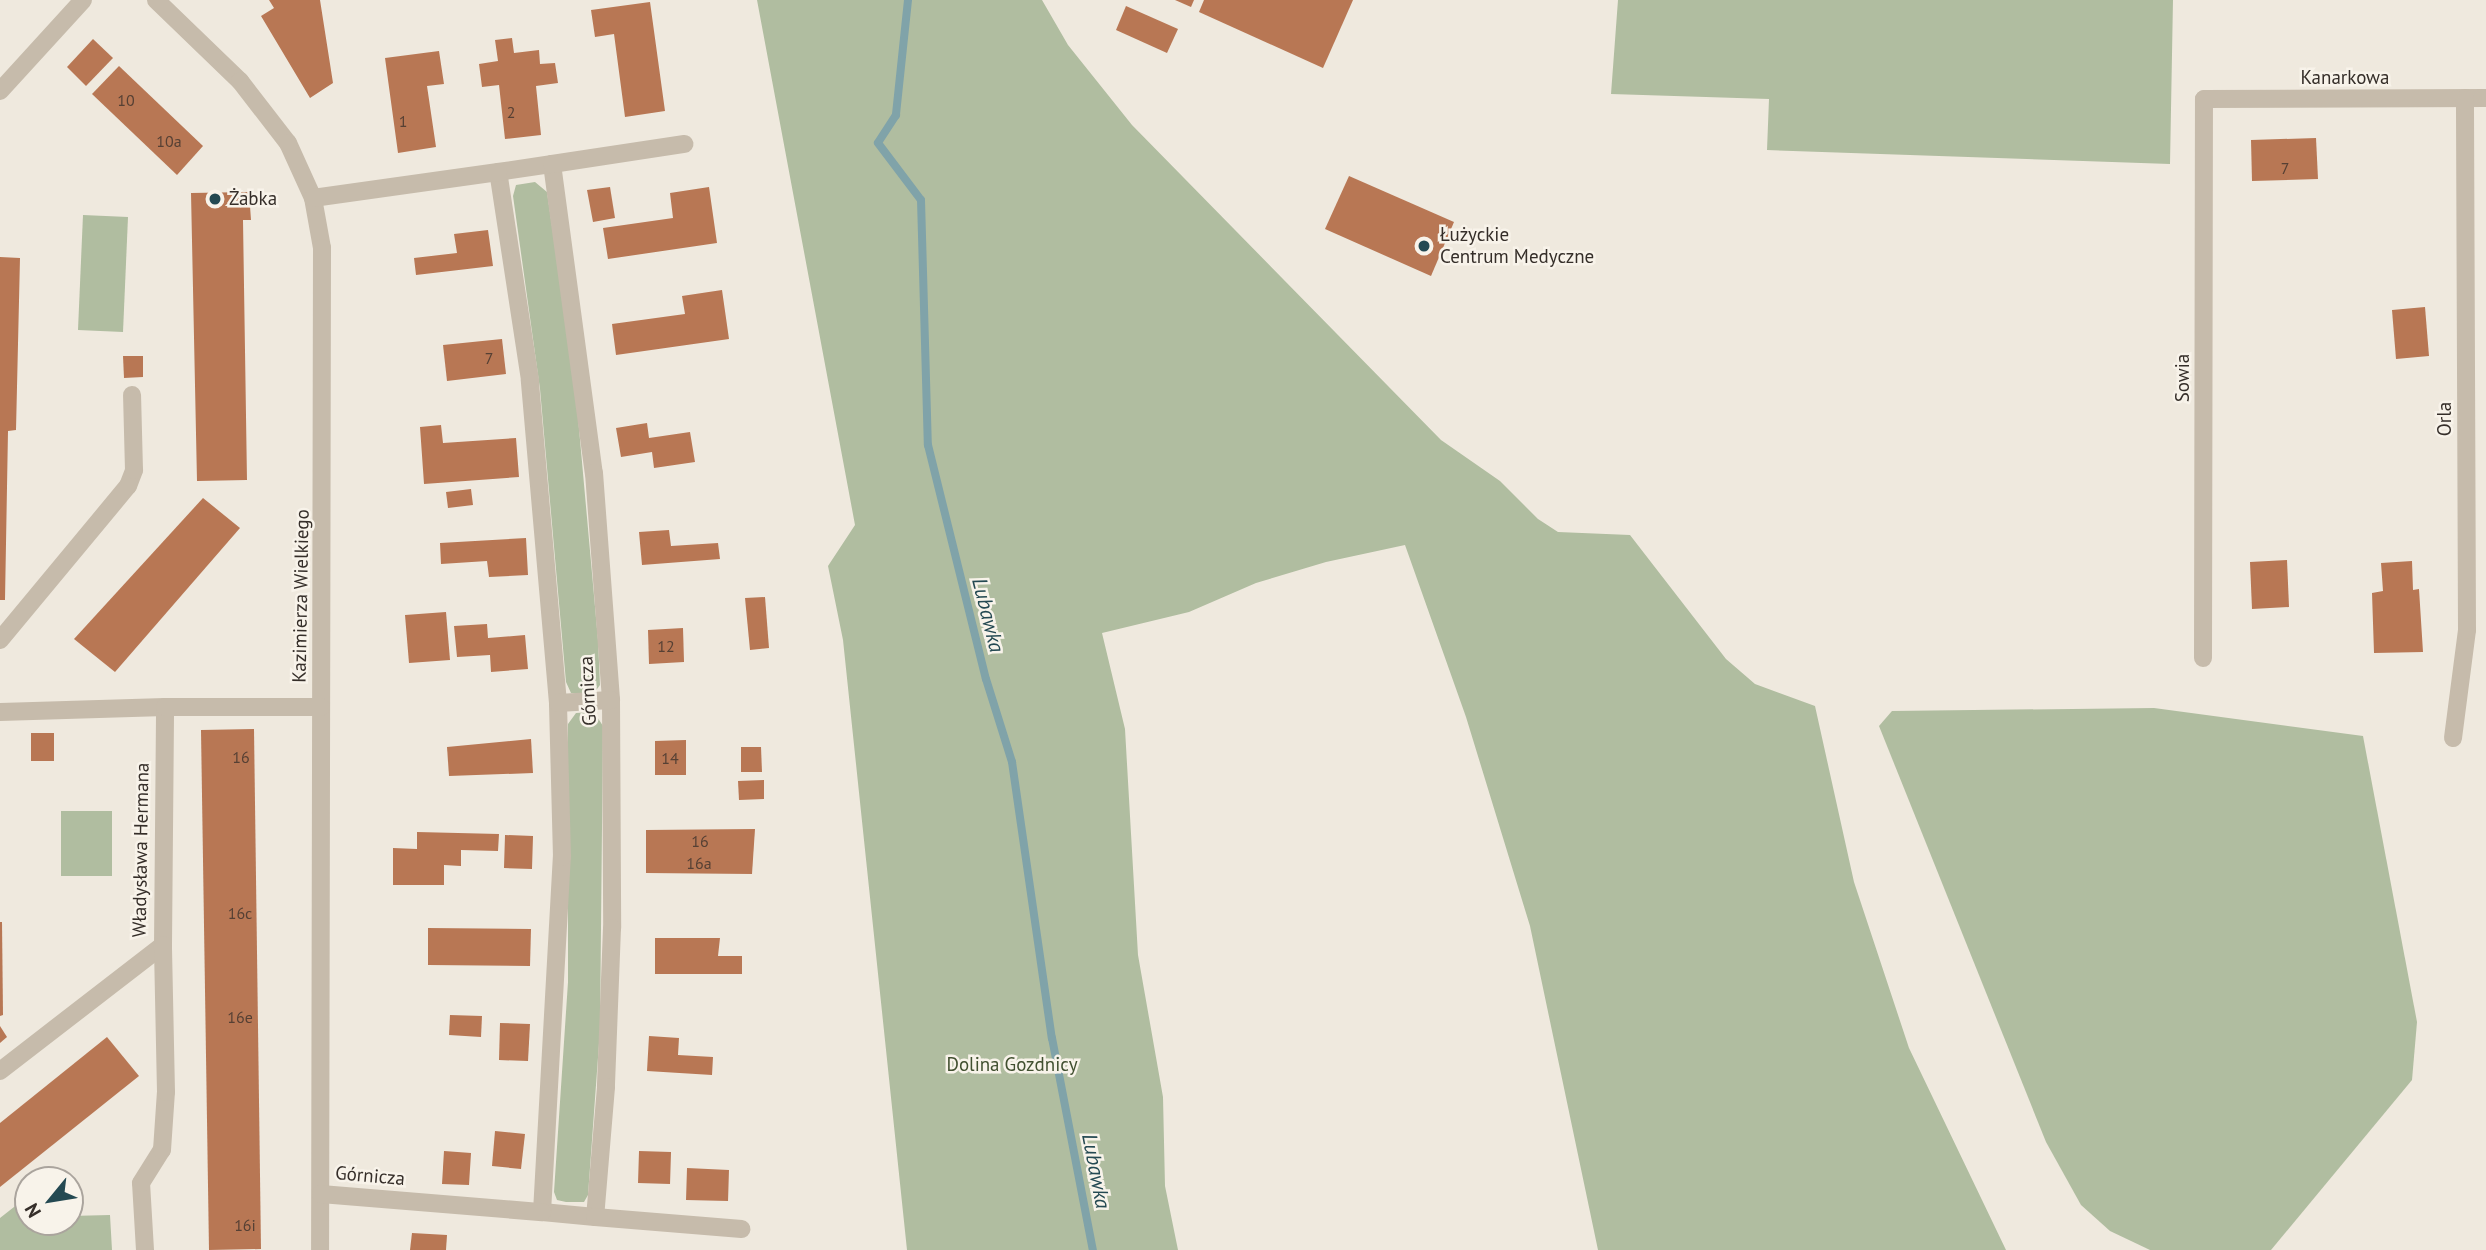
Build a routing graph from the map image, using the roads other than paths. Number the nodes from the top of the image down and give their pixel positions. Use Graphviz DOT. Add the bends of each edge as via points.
graph roads {
  1 [pos="83,0"];
  2 [pos="156,0"];
  3 [pos="0,90"];
  4 [pos="2465,98"];
  5 [pos="2486,98"];
  6 [pos="2204,99"];
  7 [pos="685,144"];
  8 [pos="552,164"];
  9 [pos="498,172"];
  10 [pos="313,198"];
  11 [pos="132,395"];
  12 [pos="0,640"];
  13 [pos="2203,658"];
  14 [pos="611,701"];
  15 [pos="558,703"];
  16 [pos="165,707"];
  17 [pos="321,707"];
  18 [pos="0,712"];
  19 [pos="2453,738"];
  20 [pos="163,945"];
  21 [pos="0,1071"];
  22 [pos="321,1194"];
  23 [pos="542,1212"];
  24 [pos="595,1217"];
  25 [pos="742,1229"];
  26 [pos="145,1250"];
  27 [pos="320,1250"];
  1 -- 3 [label="street"];
  2 -- 10 [label="street, Kazimierza Wielkiego" via="266,111 288,144"];
  4 -- 5 [label="street, Kanarkowa"];
  4 -- 6 [label="street, Kanarkowa"];
  4 -- 19 [label="street, Orla" via="2467,630"];
  6 -- 13 [label="street, Sowia"];
  7 -- 8 [label="street"];
  8 -- 9 [label="street"];
  8 -- 14 [label="street, Górnicza" via="594,473"];
  9 -- 10 [label="street"];
  9 -- 15 [label="street, Górnicza" via="530,380"];
  10 -- 17 [label="street, Kazimierza Wielkiego" via="323,286"];
  11 -- 12 [label="street" via="134,470 128,486"];
  14 -- 15 [label="street"];
  14 -- 24 [label="street, Górnicza" via="612,928"];
  15 -- 23 [label="street, Górnicza" via="561,884"];
  16 -- 17 [label="street"];
  16 -- 18 [label="street"];
  16 -- 20 [label="street, Władysława Hermana"];
  17 -- 22 [label="street, Kazimierza Wielkiego"];
  20 -- 21 [label="street, Władysława Hermana"];
  20 -- 26 [label="street" via="166,1092 162,1150 141,1183"];
  22 -- 23 [label="street, Górnicza"];
  22 -- 27 [label="street, Kazimierza Wielkiego"];
  23 -- 24 [label="street, Górnicza"];
  24 -- 25 [label="street, Górnicza"];
}
